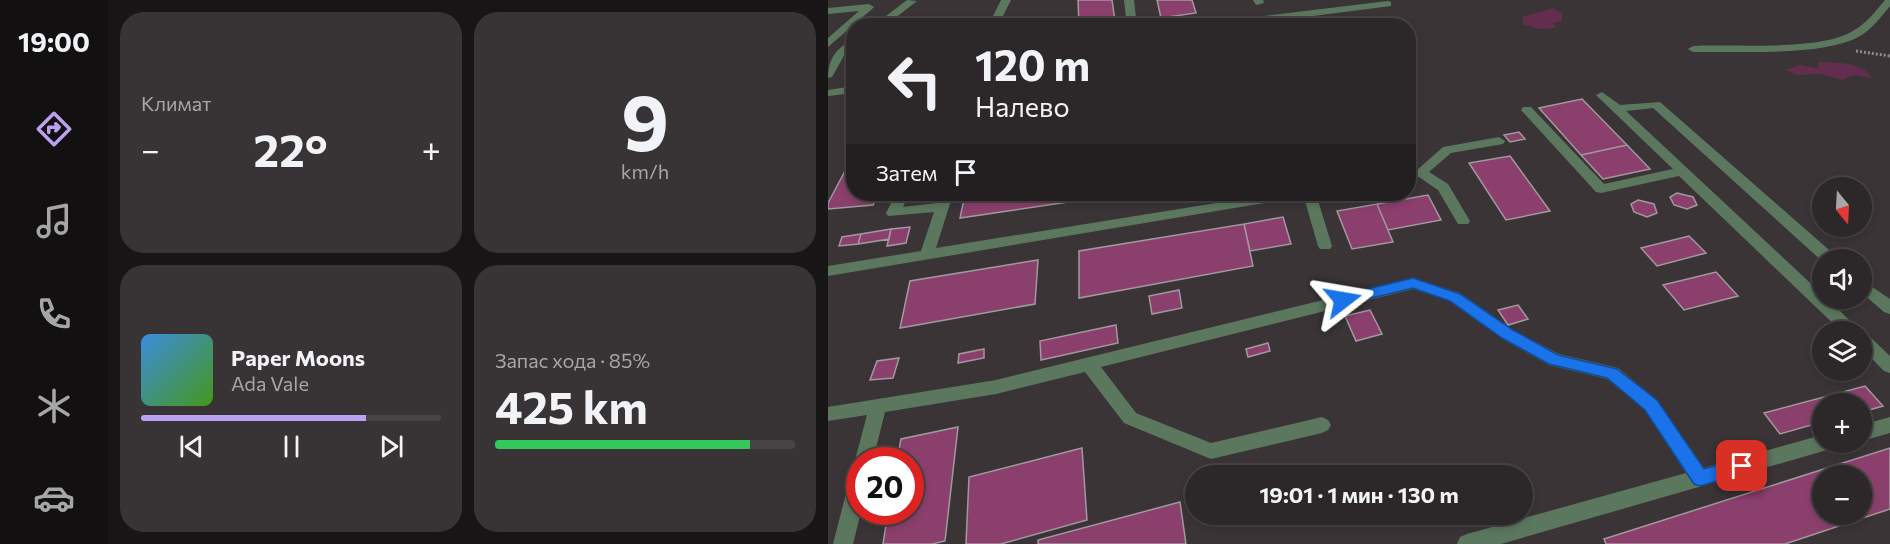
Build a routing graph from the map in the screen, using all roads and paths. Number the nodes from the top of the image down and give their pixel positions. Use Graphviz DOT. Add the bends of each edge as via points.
graph roads {
  1 [pos="1006,0"];
  2 [pos="1129,0"];
  3 [pos="1307,0"];
  4 [pos="1890,0"];
  5 [pos="912,1"];
  6 [pos="1388,4"];
  7 [pos="828,11"];
  8 [pos="1315,12"];
  9 [pos="856,18"];
  10 [pos="889,18"];
  11 [pos="997,18"];
  12 [pos="1131,18"];
  13 [pos="1269,18"];
  14 [pos="846,27"];
  15 [pos="828,44"];
  16 [pos="846,49"];
  17 [pos="1693,49"];
  18 [pos="828,75"];
  19 [pos="846,90"];
  20 [pos="828,93"];
  21 [pos="1602,95"];
  22 [pos="1617,109"];
  23 [pos="1527,110"];
  24 [pos="1499,141"];
  25 [pos="1682,171"];
  26 [pos="1416,173"];
  27 [pos="1416,174"];
  28 [pos="899,201"];
  29 [pos="940,201"];
  30 [pos="944,201"];
  31 [pos="1252,201"];
  32 [pos="1311,201"];
  33 [pos="1463,220"];
  34 [pos="1325,246"];
  35 [pos="1820,249"];
  36 [pos="927,254"];
  37 [pos="828,271"];
  38 [pos="1872,294"];
  39 [pos="1890,309"];
  40 [pos="1841,321"];
  41 [pos="1872,349"];
  42 [pos="1088,363"];
  43 [pos="1890,366"];
  44 [pos="878,406"];
  45 [pos="828,414"];
  46 [pos="1322,425"];
  47 [pos="1890,425"];
  48 [pos="1872,430"];
  49 [pos="1812,446"];
  50 [pos="867,447"];
  51 [pos="1700,478"];
  52 [pos="848,525"];
  53 [pos="843,544"];
  54 [pos="1467,544"];
  1 -- 11 [label="lane"];
  2 -- 12 [label="lane"];
  3 -- 8 [label="lane"];
  4 -- 17 [label="lane" via="1869,25 1848,38 1820,43"];
  5 -- 10 [label="lane"];
  6 -- 8 [label="lane"];
  7 -- 9 [label="lane" via="869,6"];
  8 -- 13 [label="lane"];
  14 -- 15 [label="lane"];
  16 -- 18 [label="lane"];
  19 -- 20 [label="lane"];
  21 -- 22 [label="lane"];
  22 -- 25 [label="lane"];
  22 -- 35 [label="lane" via="1656,104"];
  23 -- 25 [label="lane" via="1601,189"];
  24 -- 26 [label="lane" via="1447,150"];
  25 -- 40 [label="lane"];
  27 -- 33 [label="lane" via="1443,187"];
  28 -- 29 [label="lane" via="893,213"];
  30 -- 36 [label="lane"];
  31 -- 36 [label="lane"];
  32 -- 34 [label="lane"];
  36 -- 37 [label="lane"];
  38 -- 39 [label="lane"];
  41 -- 43 [label="lane"];
  42 -- 44 [label="lane" via="996,387"];
  42 -- 46 [label="lane" via="1130,418 1211,451"];
  42 -- 51 [label="lane" via="1413,283 1455,297 1554,360 1612,373 1651,405"];
  44 -- 45 [label="lane"];
  44 -- 50 [label="lane"];
  47 -- 48 [label="lane"];
  49 -- 51 [label="lane"];
  51 -- 54 [label="lane"];
  52 -- 53 [label="lane"];
}
